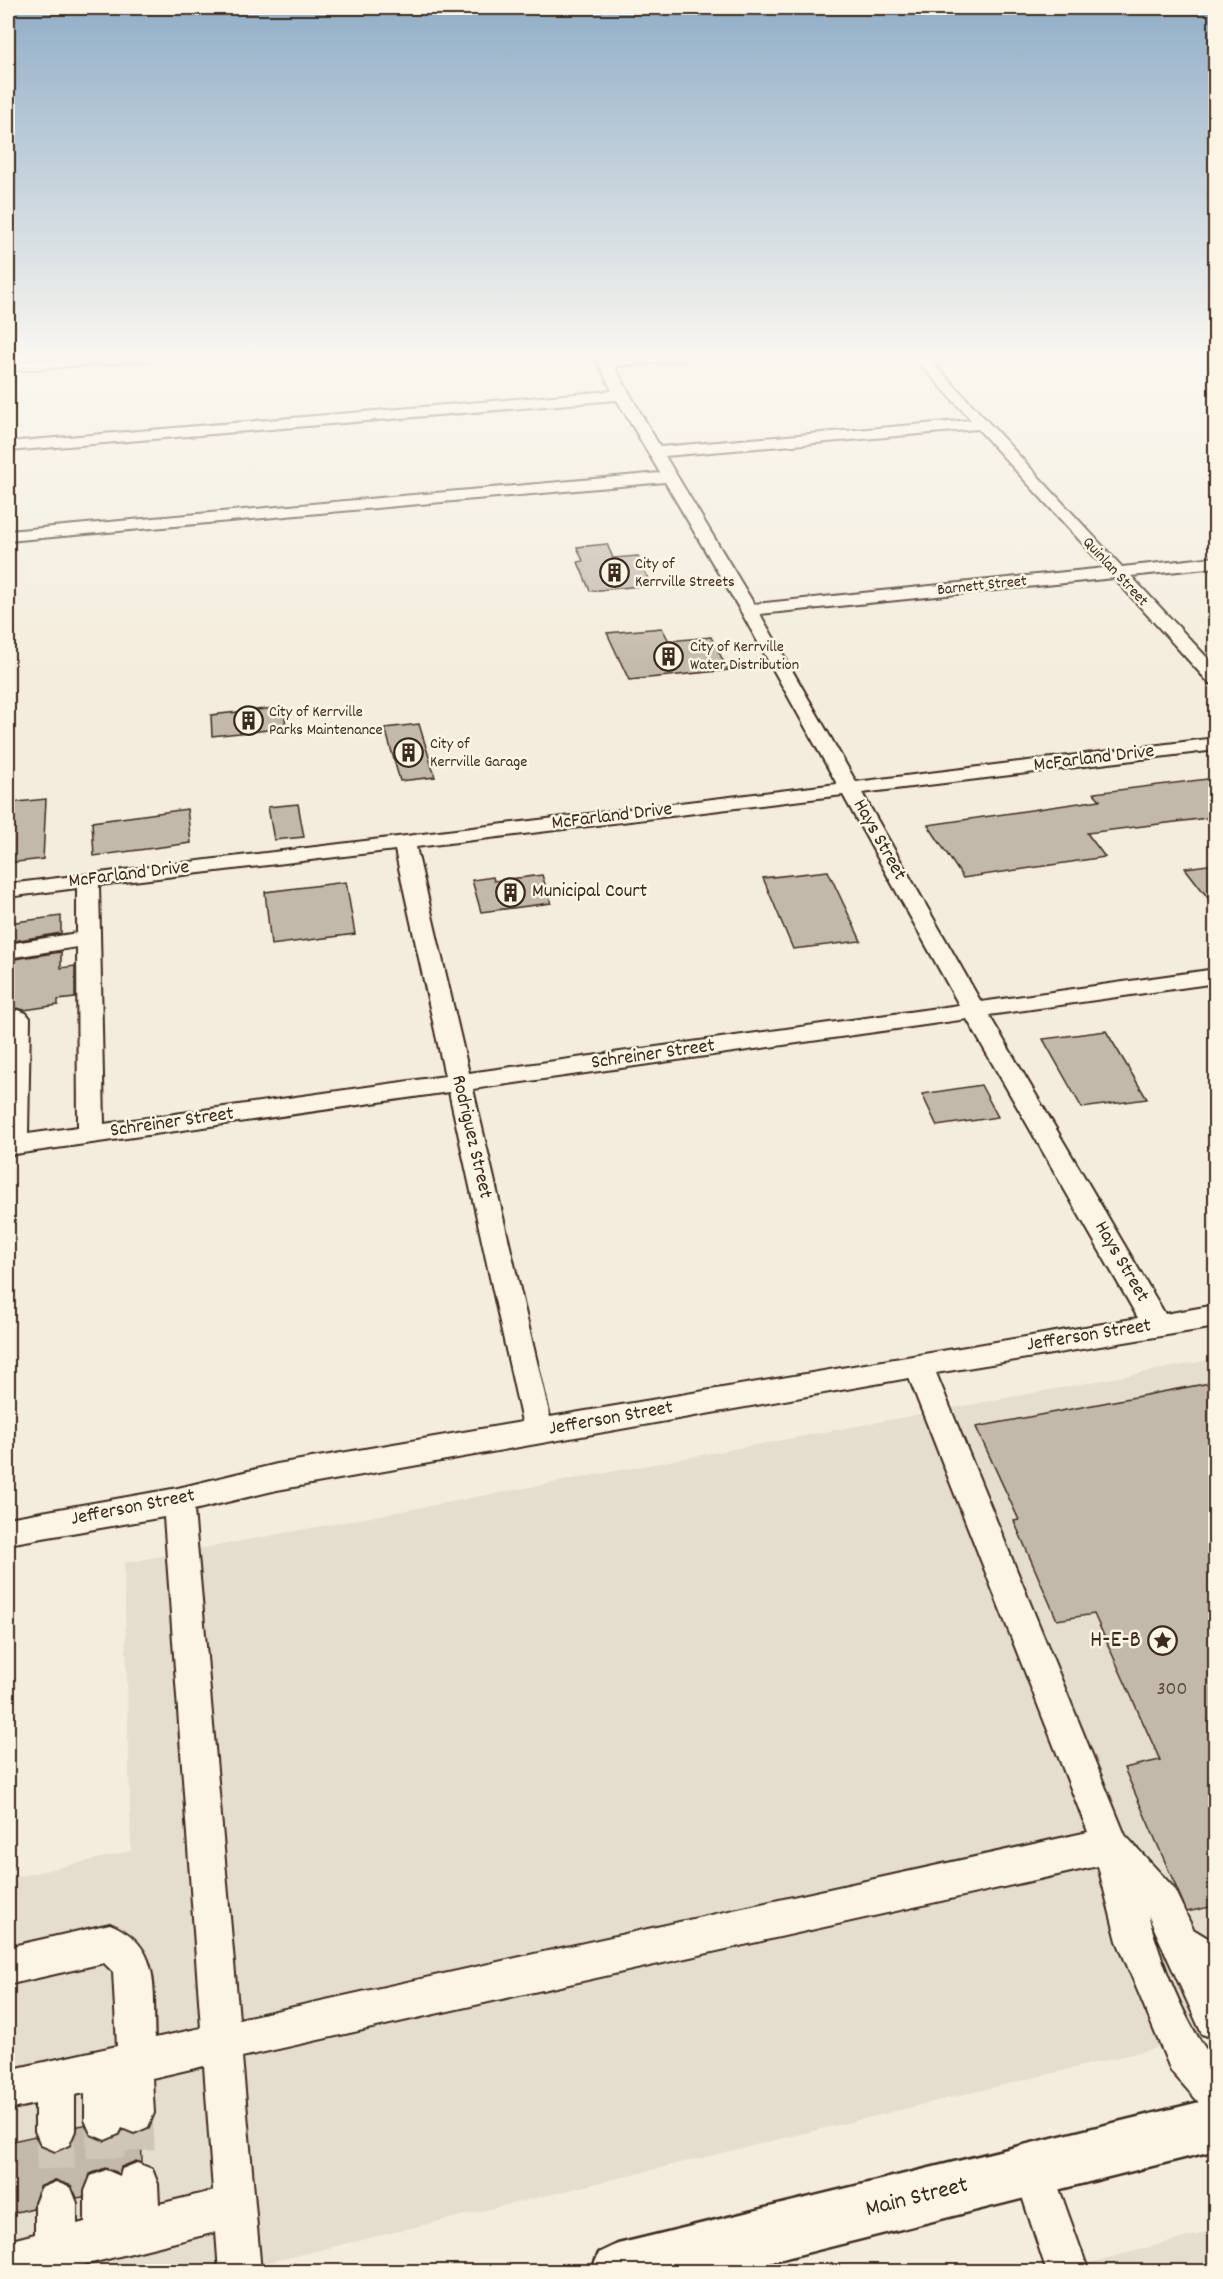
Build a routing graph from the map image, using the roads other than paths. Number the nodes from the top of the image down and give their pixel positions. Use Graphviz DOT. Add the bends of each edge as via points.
graph roads {
  1 [pos="662,462"];
  2 [pos="1016,462"];
  3 [pos="670,477"];
  4 [pos="8,536"];
  5 [pos="1215,562"];
  6 [pos="1116,572"];
  7 [pos="749,610"];
  8 [pos="1215,680"];
  9 [pos="1215,744"];
  10 [pos="850,788"];
  11 [pos="404,842"];
  12 [pos="88,880"];
  13 [pos="8,890"];
  14 [pos="89,939"];
  15 [pos="8,951"];
  16 [pos="1215,976"];
  17 [pos="974,1010"];
  18 [pos="18,1018"];
  19 [pos="459,1082"];
  20 [pos="91,1134"];
  21 [pos="11,1145"];
  22 [pos="1215,1316"];
  23 [pos="1157,1324"];
  24 [pos="918,1365"];
  25 [pos="539,1432"];
  26 [pos="178,1501"];
  27 [pos="8,1532"];
  28 [pos="1112,1845"];
  29 [pos="1178,1941"];
  30 [pos="11,1965"];
  31 [pos="1215,1965"];
  32 [pos="1215,2020"];
  33 [pos="222,2042"];
  34 [pos="125,2064"];
  35 [pos="55,2080"];
  36 [pos="8,2090"];
  37 [pos="1215,2092"];
  38 [pos="120,2117"];
  39 [pos="1215,2124"];
  40 [pos="55,2131"];
  41 [pos="1034,2169"];
  42 [pos="122,2187"];
  43 [pos="56,2203"];
  44 [pos="235,2206"];
  45 [pos="123,2233"];
  46 [pos="56,2250"];
  47 [pos="8,2262"];
  48 [pos="240,2271"];
  49 [pos="618,2271"];
  50 [pos="1068,2271"];
  1 -- 3 [label="street, Hays Street"];
  2 -- 6 [label="street, Quinlan Street"];
  3 -- 4 [label="street"];
  3 -- 7 [label="street, Hays Street"];
  5 -- 6 [label="street, Barnett Street"];
  6 -- 7 [label="street, Barnett Street"];
  6 -- 8 [label="street, Quinlan Street"];
  7 -- 10 [label="street, Hays Street"];
  9 -- 10 [label="street, McFarland Drive"];
  10 -- 11 [label="street, McFarland Drive"];
  10 -- 17 [label="street, Hays Street"];
  11 -- 12 [label="street, McFarland Drive"];
  11 -- 19 [label="street, Rodriguez Street"];
  12 -- 13 [label="street, McFarland Drive"];
  12 -- 14 [label="street"];
  14 -- 15 [label="street"];
  14 -- 20 [label="street"];
  16 -- 17 [label="street, Schreiner Street"];
  17 -- 19 [label="street, Schreiner Street"];
  17 -- 23 [label="street, Hays Street"];
  18 -- 21 [label="street"];
  19 -- 20 [label="street, Schreiner Street"];
  19 -- 25 [label="street, Rodriguez Street"];
  20 -- 21 [label="street, Schreiner Street"];
  22 -- 23 [label="street, Jefferson Street"];
  23 -- 24 [label="street, Jefferson Street"];
  24 -- 25 [label="street, Jefferson Street"];
  24 -- 28 [label="street"];
  25 -- 26 [label="street, Jefferson Street" via="277,1477"];
  26 -- 27 [label="street, Jefferson Street"];
  26 -- 33 [label="street"];
  28 -- 29 [label="street" via="1160,1900"];
  28 -- 33 [label="street"];
  28 -- 37 [label="street" via="1136,1941 1185,2057"];
  29 -- 31 [label="street"];
  29 -- 32 [label="street"];
  30 -- 34 [label="street" via="110,1944 132,1963"];
  33 -- 34 [label="street"];
  33 -- 44 [label="street"];
  34 -- 35 [label="street"];
  34 -- 38 [label="street"];
  35 -- 36 [label="street"];
  35 -- 40 [label="street"];
  39 -- 41 [label="main road, Main Street"];
  41 -- 49 [label="main road, Main Street"];
  41 -- 50 [label="street"];
  42 -- 45 [label="street"];
  43 -- 46 [label="street"];
  44 -- 45 [label="street"];
  44 -- 48 [label="street"];
  45 -- 46 [label="street"];
  46 -- 47 [label="street"];
}
